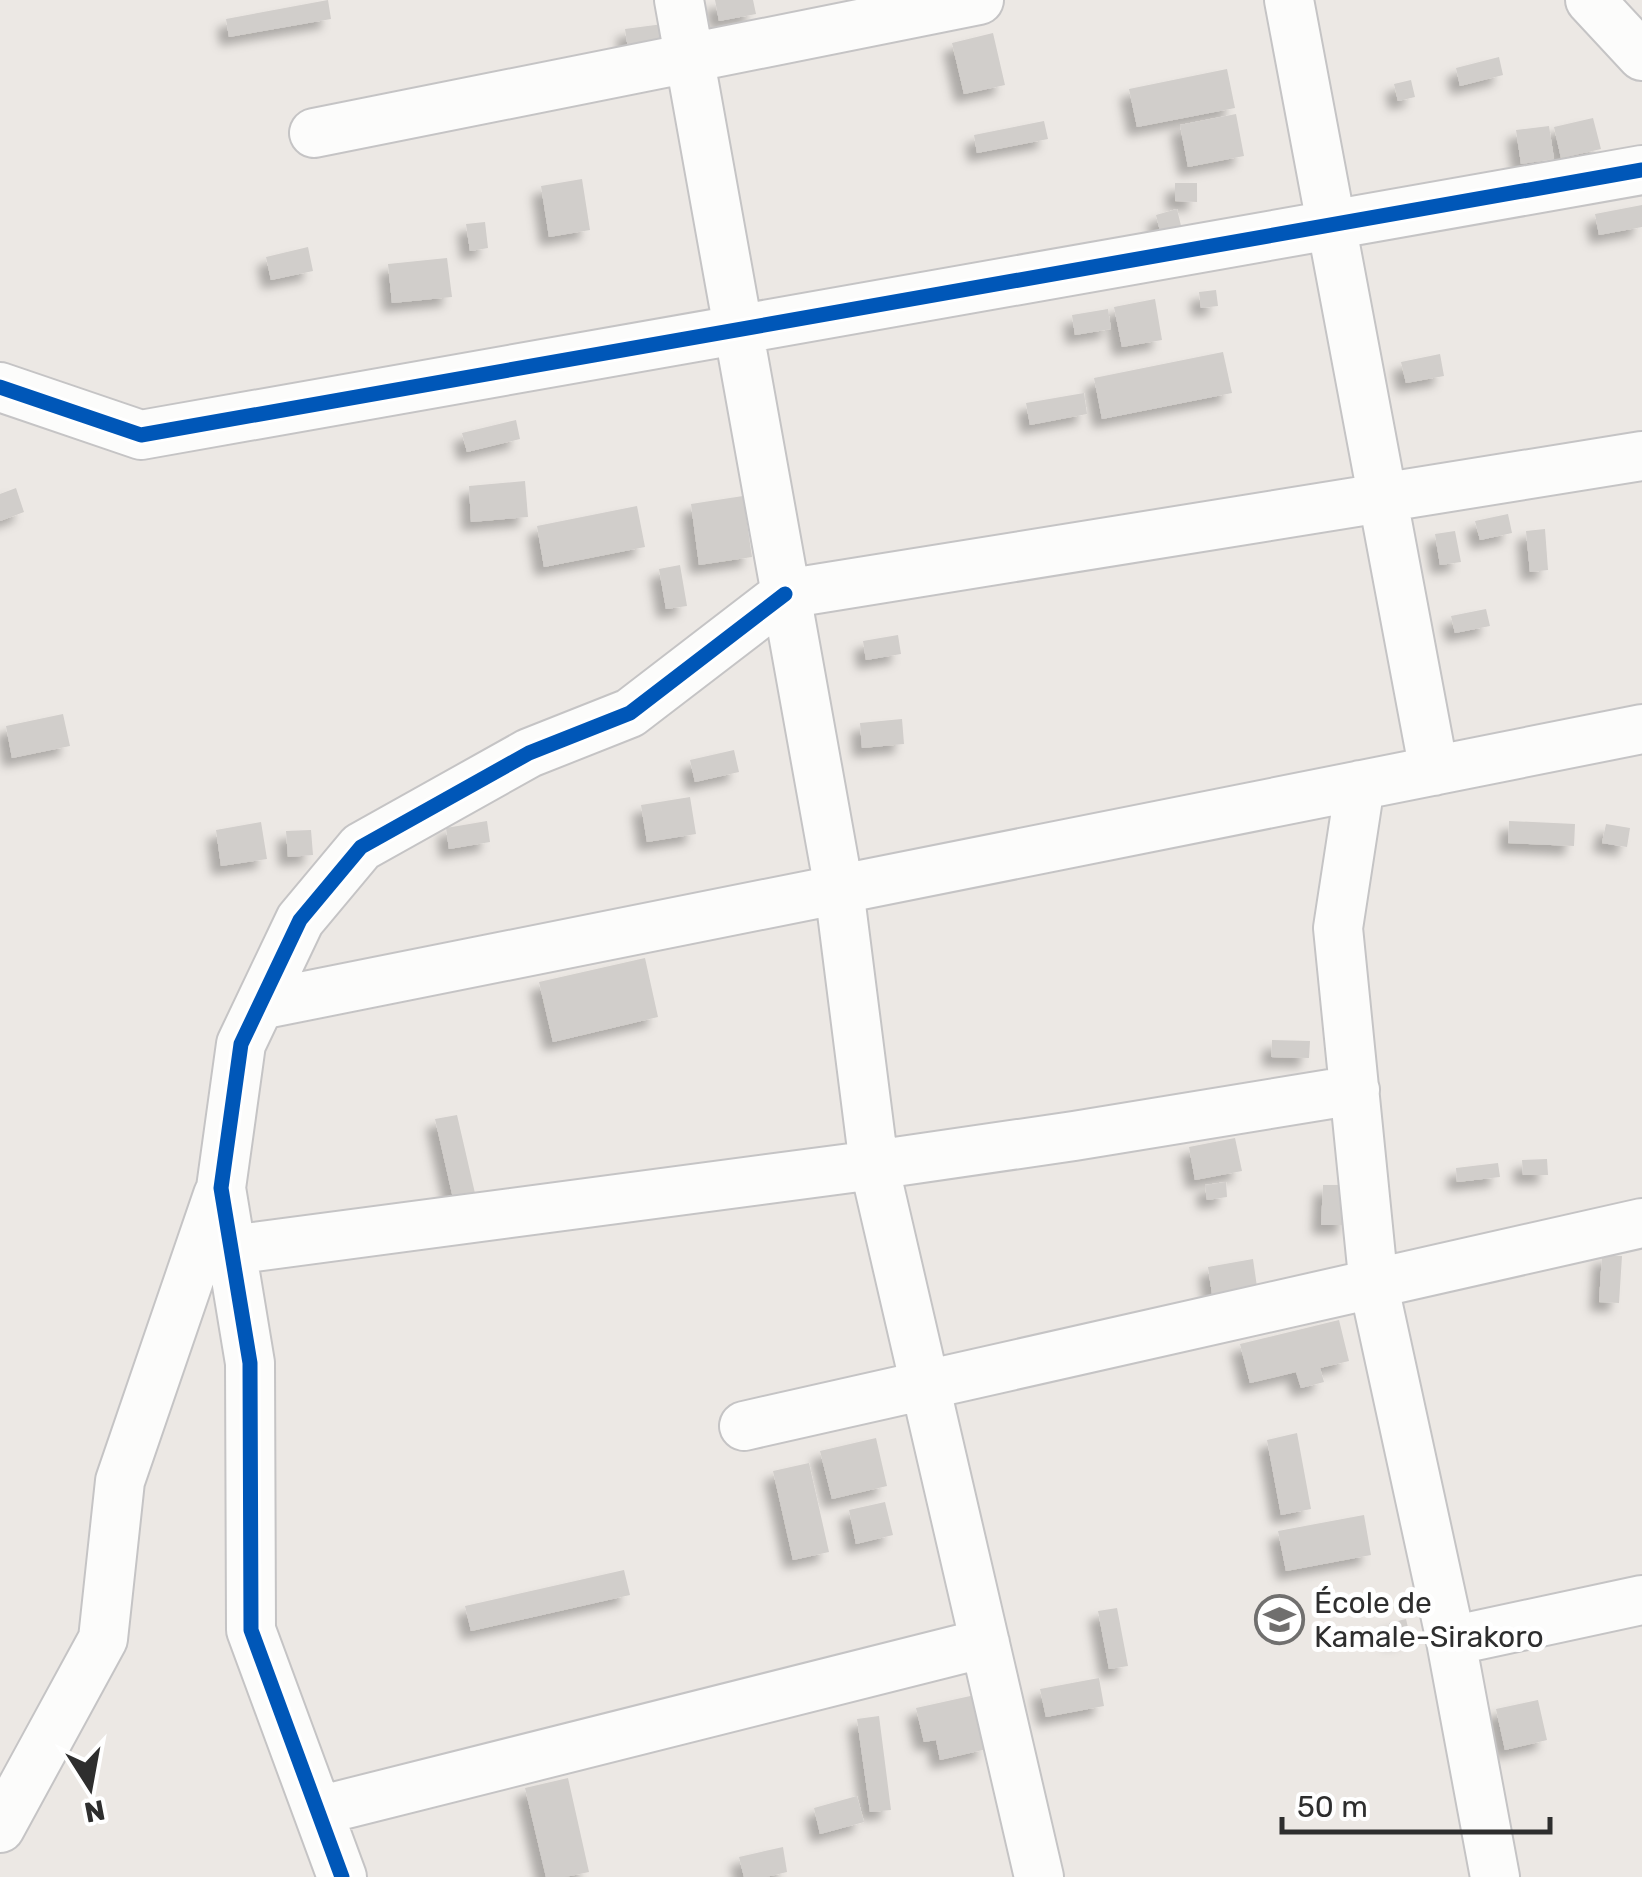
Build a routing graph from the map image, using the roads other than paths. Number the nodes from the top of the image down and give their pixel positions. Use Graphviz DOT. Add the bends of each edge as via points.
graph roads {
  1 [pos="679,0"];
  2 [pos="979,0"];
  3 [pos="1289,0"];
  4 [pos="690,58"];
  5 [pos="314,133"];
  6 [pos="1642,170"];
  7 [pos="1332,225"];
  8 [pos="738,330"];
  9 [pos="0,387"];
  10 [pos="1642,456"];
  11 [pos="1384,499"];
  12 [pos="786,594"];
  13 [pos="1642,729"];
  14 [pos="1434,771"];
  15 [pos="1360,785"];
  16 [pos="839,889"];
  17 [pos="260,1005"];
  18 [pos="1355,1090"];
  19 [pos="874,1165"];
  20 [pos="221,1188"];
  21 [pos="1642,1223"];
  22 [pos="231,1250"];
  23 [pos="1374,1283"];
  24 [pos="925,1385"];
  25 [pos="744,1426"];
  26 [pos="1642,1600"];
  27 [pos="1450,1641"];
  28 [pos="984,1642"];
  29 [pos="318,1811"];
  30 [pos="0,1828"];
  31 [pos="342,1877"];
  32 [pos="1039,1877"];
  33 [pos="1495,1877"];
  1 -- 4 [label="street"];
  2 -- 4 [label="street"];
  3 -- 7 [label="street"];
  4 -- 5 [label="street"];
  4 -- 8 [label="street"];
  6 -- 7 [label="street"];
  7 -- 8 [label="street"];
  7 -- 11 [label="street"];
  8 -- 9 [label="street" via="141,436"];
  8 -- 12 [label="street"];
  10 -- 11 [label="street"];
  11 -- 12 [label="street"];
  11 -- 14 [label="street"];
  12 -- 16 [label="street"];
  12 -- 17 [label="street" via="630,713 530,754 360,846 300,920"];
  13 -- 14 [label="street"];
  14 -- 15 [label="street"];
  15 -- 16 [label="street"];
  15 -- 18 [label="street" via="1338,928"];
  16 -- 17 [label="street"];
  16 -- 19 [label="street"];
  17 -- 20 [label="street" via="241,1044"];
  18 -- 19 [label="street"];
  18 -- 23 [label="street"];
  19 -- 22 [label="street"];
  19 -- 24 [label="street"];
  20 -- 22 [label="street"];
  20 -- 30 [label="street" via="120,1480 103,1639"];
  21 -- 23 [label="street"];
  22 -- 29 [label="street" via="250,1363 251,1630"];
  23 -- 24 [label="street"];
  23 -- 27 [label="street"];
  24 -- 25 [label="street"];
  24 -- 28 [label="street"];
  26 -- 27 [label="street"];
  27 -- 33 [label="street"];
  28 -- 29 [label="street"];
  28 -- 32 [label="street"];
  29 -- 31 [label="street"];
}
